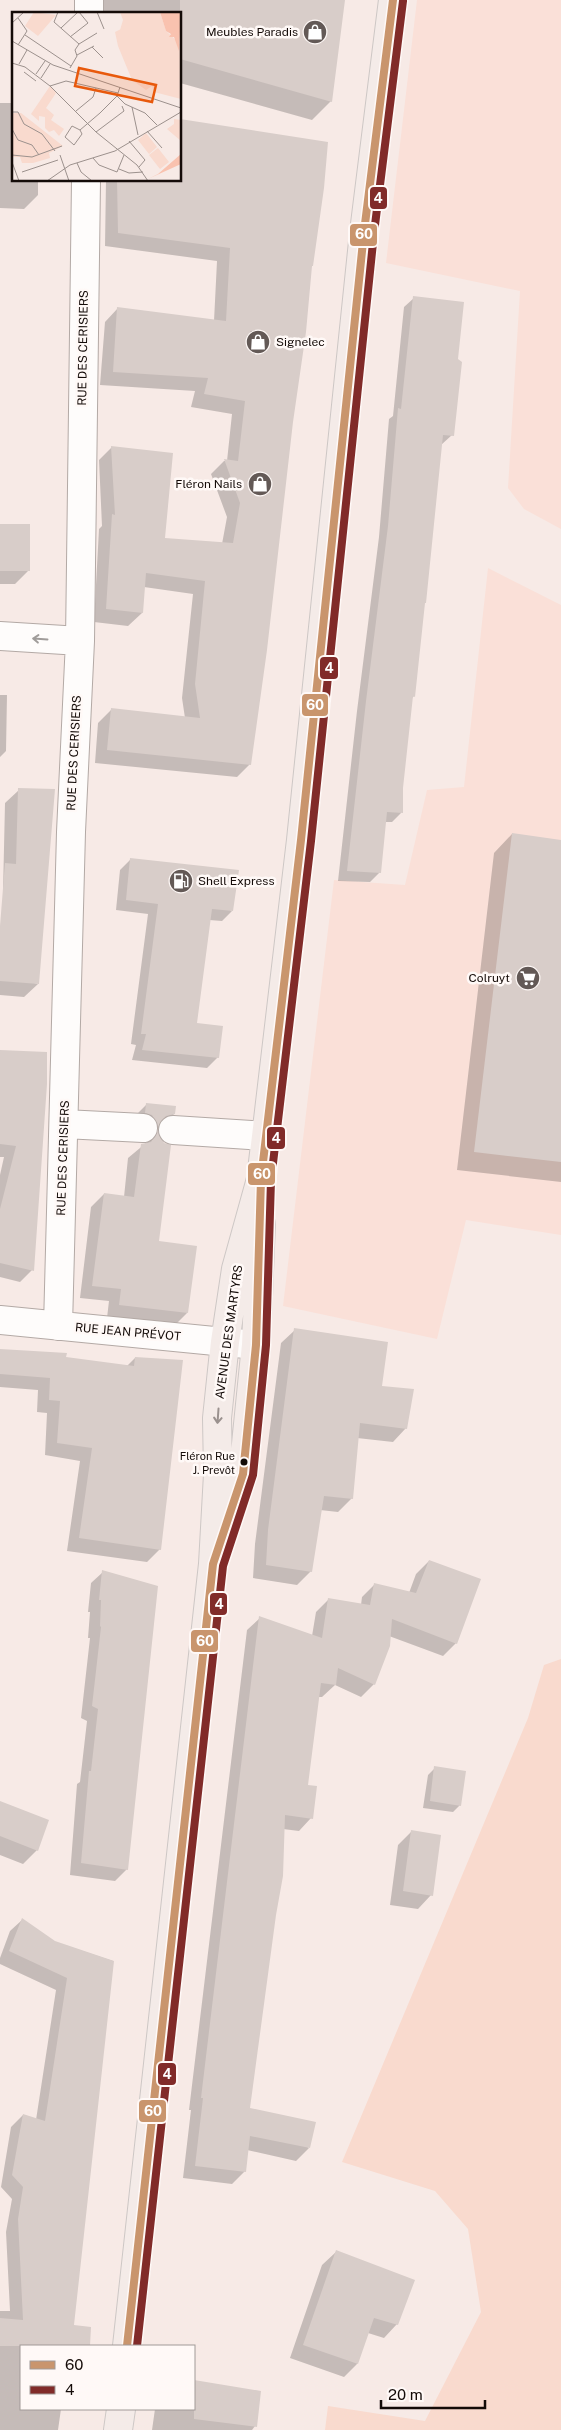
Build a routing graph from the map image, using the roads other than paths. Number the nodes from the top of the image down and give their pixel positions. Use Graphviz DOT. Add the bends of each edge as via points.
graph roads {
  1 [pos="393,0"];
  2 [pos="86,181"];
  3 [pos="0,636"];
  4 [pos="80,641"];
  5 [pos="64,1124"];
  6 [pos="143,1128"];
  7 [pos="173,1130"];
  8 [pos="266,1136"];
  9 [pos="262,1184"];
  10 [pos="0,1320"];
  11 [pos="58,1326"];
  12 [pos="225,1342"];
  13 [pos="256,1345"];
  14 [pos="213,1564"];
  15 [pos="128,2345"];
  16 [pos="121,2410"];
  17 [pos="118,2430"];
  1 -- 8 [label="main road, AVENUE DES MARTYRS" via="363,241 302,830"];
  2 -- 4 [label="street, RUE DES CERISIERS"];
  4 -- 3 [label="street, one-way"];
  4 -- 5 [label="street, RUE DES CERISIERS"];
  5 -- 6 [label="street"];
  5 -- 11 [label="street, RUE DES CERISIERS"];
  7 -- 8 [label="street"];
  8 -- 9 [label="main road, AVENUE DES MARTYRS"];
  9 -- 12 [label="main road, AVENUE DES MARTYRS" via="236,1268"];
  9 -- 13 [label="main road, AVENUE DES MARTYRS"];
  10 -- 11 [label="street, RUE JEAN PRÉVOT"];
  11 -- 12 [label="street, RUE JEAN PRÉVOT"];
  12 -- 13 [label="street, RUE JEAN PRÉVOT"];
  12 -- 14 [label="main road, AVENUE DES MARTYRS, one-way" via="217,1418 218,1474"];
  13 -- 14 [label="main road, AVENUE DES MARTYRS" via="243,1474"];
  14 -- 15 [label="main road, AVENUE DES MARTYRS"];
  16 -- 17 [label="main road"];
}
